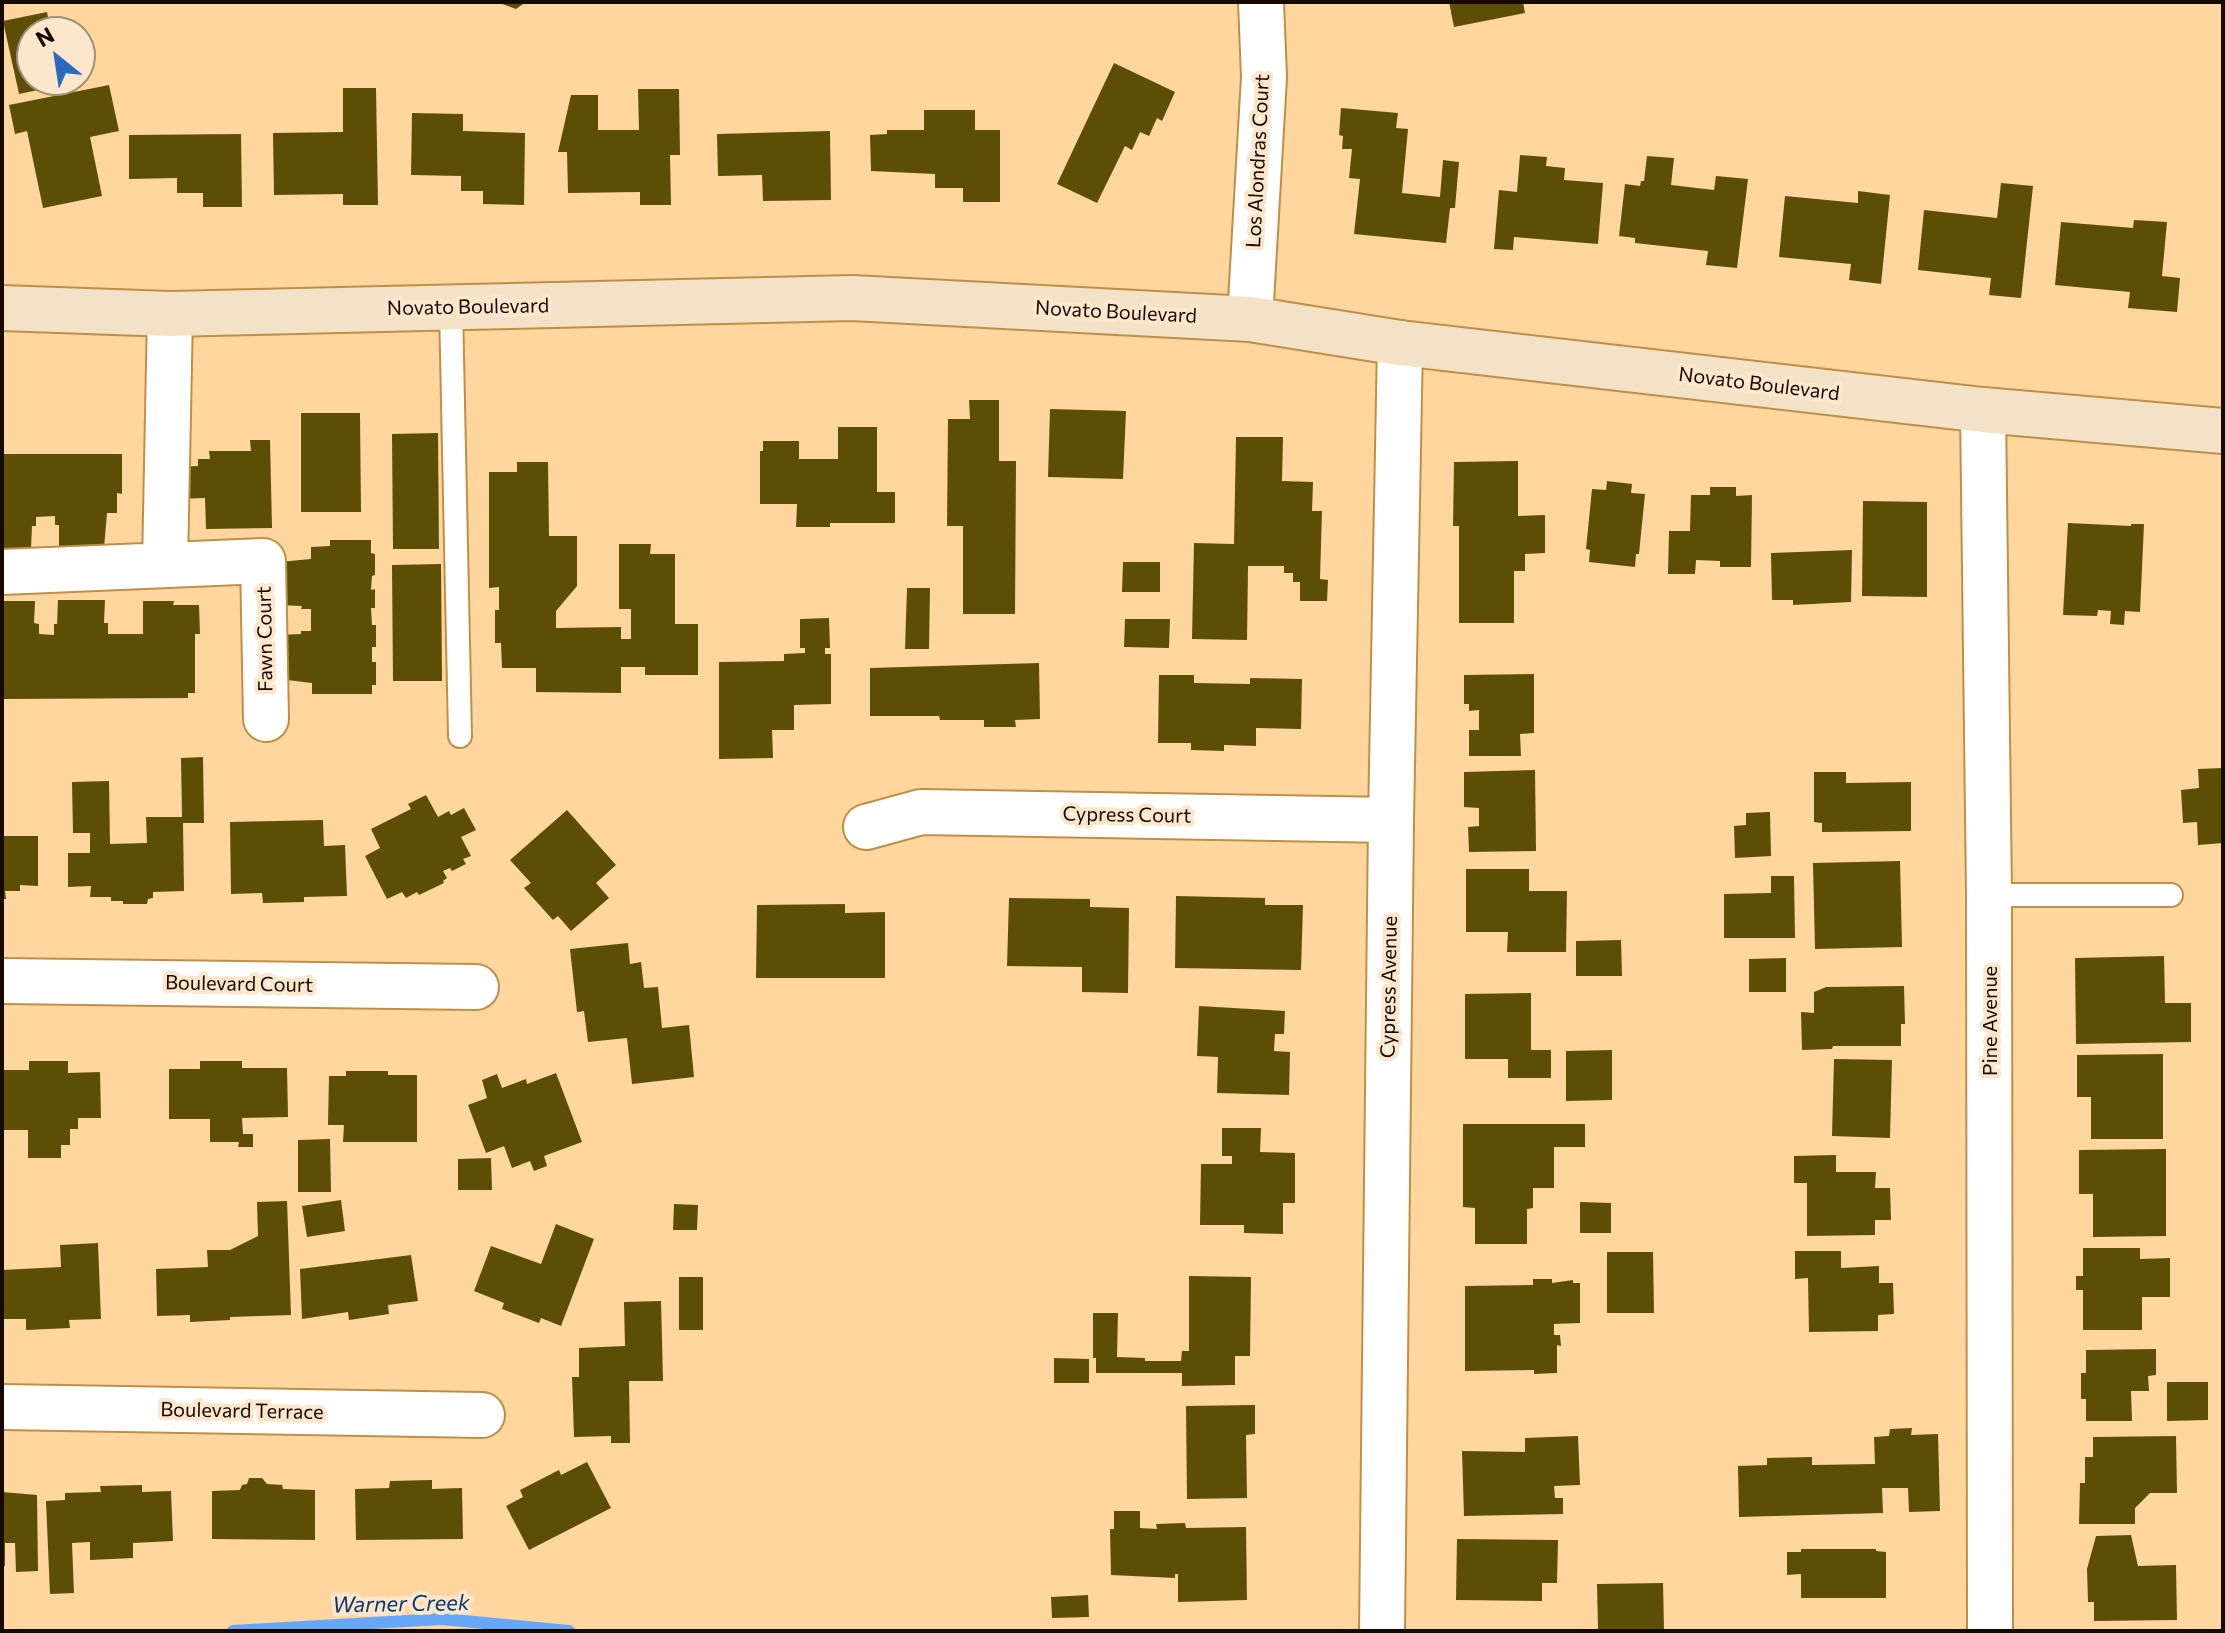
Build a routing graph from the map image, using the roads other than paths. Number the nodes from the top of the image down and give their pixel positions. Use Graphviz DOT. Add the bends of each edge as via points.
graph roads {
  1 [pos="1261,2"];
  2 [pos="451,307"];
  3 [pos="2,308"];
  4 [pos="170,314"];
  5 [pos="1250,319"];
  6 [pos="1400,343"];
  7 [pos="1983,410"];
  8 [pos="2223,431"];
  9 [pos="165,564"];
  10 [pos="2,572"];
  11 [pos="266,719"];
  12 [pos="460,736"];
  13 [pos="1391,820"];
  14 [pos="866,827"];
  15 [pos="1989,895"];
  16 [pos="2171,895"];
  17 [pos="2,981"];
  18 [pos="476,987"];
  19 [pos="2,1407"];
  20 [pos="482,1415"];
  21 [pos="1382,1631"];
  22 [pos="1990,1631"];
  1 -- 5 [label="street, Los Alondras Court" via="1264,77"];
  2 -- 4 [label="main road, Novato Boulevard"];
  2 -- 5 [label="main road, Novato Boulevard" via="852,298"];
  2 -- 12 [label="lane"];
  3 -- 4 [label="main road, Novato Boulevard"];
  4 -- 9 [label="street"];
  5 -- 6 [label="main road, Novato Boulevard"];
  6 -- 7 [label="main road, Novato Boulevard"];
  6 -- 13 [label="street, Cypress Avenue"];
  7 -- 8 [label="main road, Novato Boulevard"];
  7 -- 15 [label="street, Pine Avenue"];
  9 -- 10 [label="street, Fawn Court"];
  9 -- 11 [label="street, Fawn Court" via="263,561"];
  13 -- 14 [label="street, Cypress Court" via="921,812"];
  13 -- 21 [label="street, Cypress Avenue"];
  15 -- 16 [label="lane"];
  15 -- 22 [label="street, Pine Avenue"];
  17 -- 18 [label="street, Boulevard Court"];
  19 -- 20 [label="street, Boulevard Terrace"];
}
